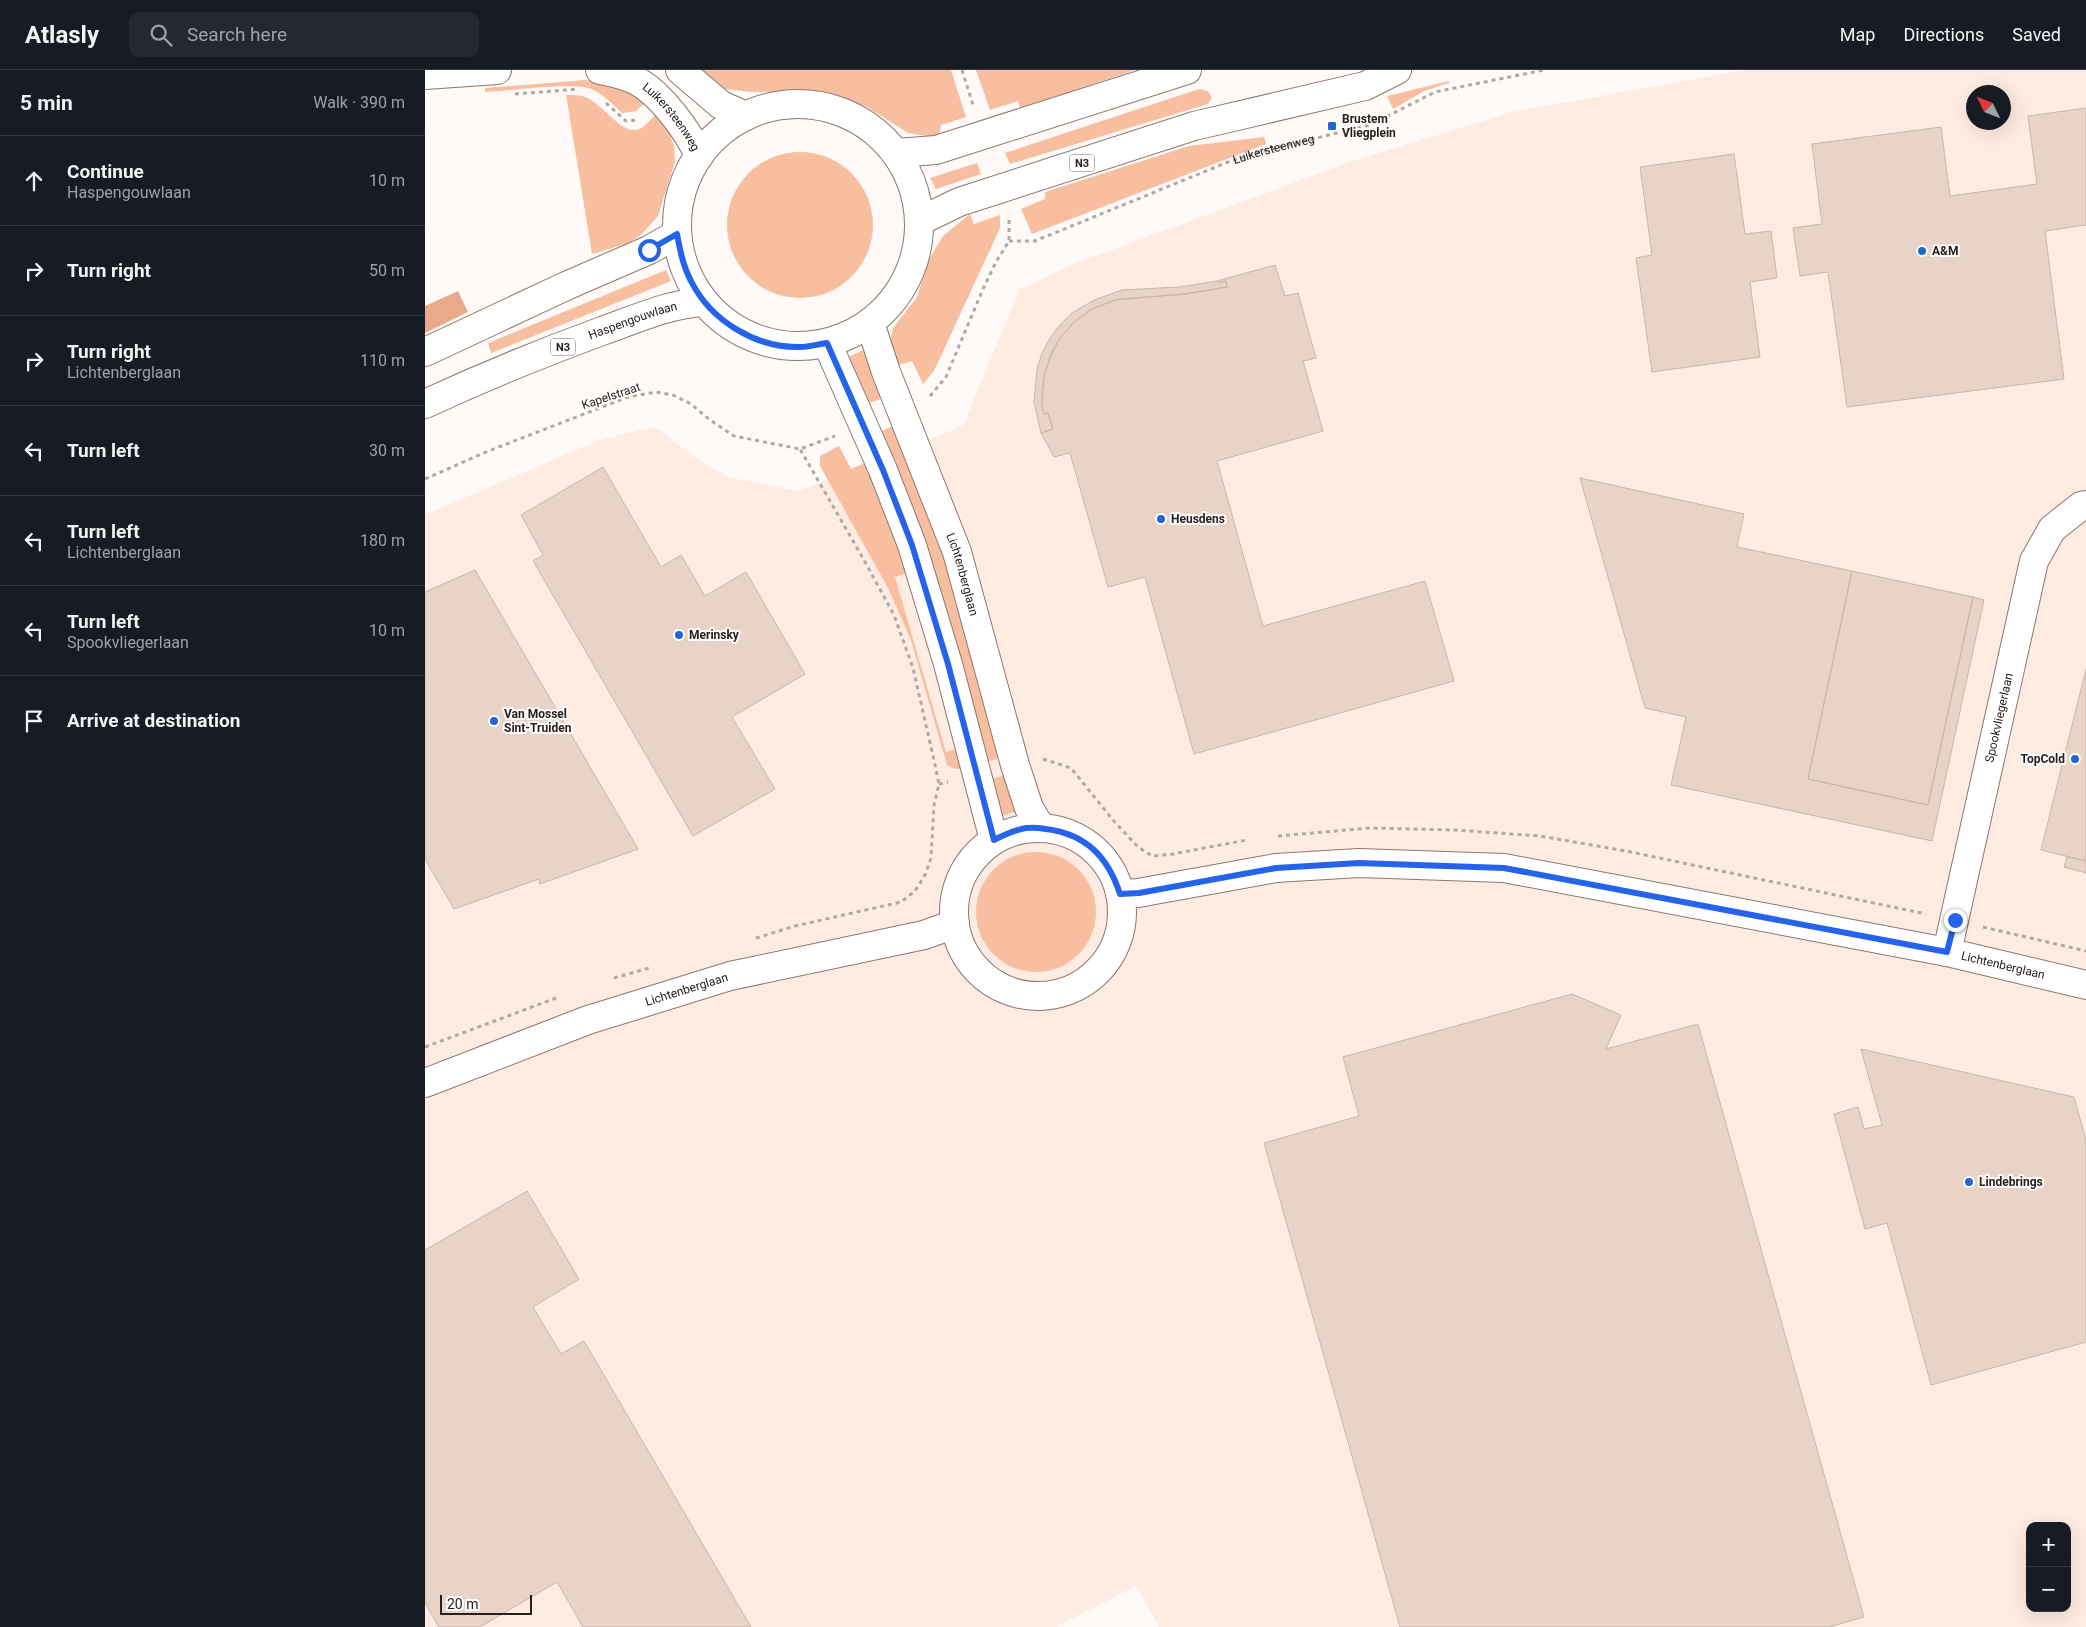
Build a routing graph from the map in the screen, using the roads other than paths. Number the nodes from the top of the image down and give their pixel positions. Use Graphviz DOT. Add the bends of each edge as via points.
graph roads {
  1 [pos="497,70"];
  2 [pos="600,70"];
  3 [pos="680,70"];
  4 [pos="1187,70"];
  5 [pos="1397,70"];
  6 [pos="425,75"];
  7 [pos="642,76"];
  8 [pos="746,116"];
  9 [pos="896,153"];
  10 [pos="699,156"];
  11 [pos="920,220"];
  12 [pos="677,234"];
  13 [pos="704,302"];
  14 [pos="870,323"];
  15 [pos="827,343"];
  16 [pos="425,352"];
  17 [pos="425,404"];
  18 [pos="2086,505"];
  19 [pos="1041,828"];
  20 [pos="994,840"];
  21 [pos="1120,894"];
  22 [pos="955,924"];
  23 [pos="1947,952"];
  24 [pos="2086,985"];
  25 [pos="425,1083"];
  1 -- 6 [label="street"];
  2 -- 7 [label="street, Luikersteenweg"];
  3 -- 8 [label="street" via="721,105"];
  4 -- 9 [label="street" via="936,150"];
  5 -- 11 [label="street, N3" via="1365,86 1195,126 959,202"];
  7 -- 10 [label="street, Luikersteenweg" via="693,141"];
  8 -- 9 [label="street" via="778,106 811,104 843,112 873,129"];
  8 -- 10 [label="street" via="713,140"];
  9 -- 11 [label="street" via="917,196"];
  10 -- 12 [label="street" via="686,180 679,206"];
  11 -- 14 [label="street" via="917,250 907,278 892,302"];
  12 -- 13 [label="street" via="685,266"];
  12 -- 16 [label="street" via="649,250"];
  13 -- 15 [label="street" via="724,321 747,335 773,344 800,347"];
  13 -- 17 [label="street, Haspengouwlaan / N3" via="665,308"];
  14 -- 15 [label="street"];
  14 -- 19 [label="street, Lichtenberglaan" via="957,552 1015,765 1029,808"];
  15 -- 20 [label="street" via="912,545 948,664"];
  18 -- 23 [label="street, Spookvliegerlaan" via="2052,529 2034,561"];
  19 -- 20 [label="street" via="1012,831"];
  19 -- 21 [label="street" via="1073,836 1089,845 1114,875"];
  20 -- 22 [label="street" via="971,863 961,880 955,904"];
  21 -- 22 [label="street" via="1121,922 1115,947 1099,969 1080,985 1055,995 1026,996 985,978 969,961"];
  21 -- 23 [label="street, Lichtenberglaan" via="1276,868 1359,863 1504,868"];
  22 -- 25 [label="street, Lichtenberglaan" via="924,935 730,976 588,1020"];
  23 -- 24 [label="street, Lichtenberglaan"];
}
